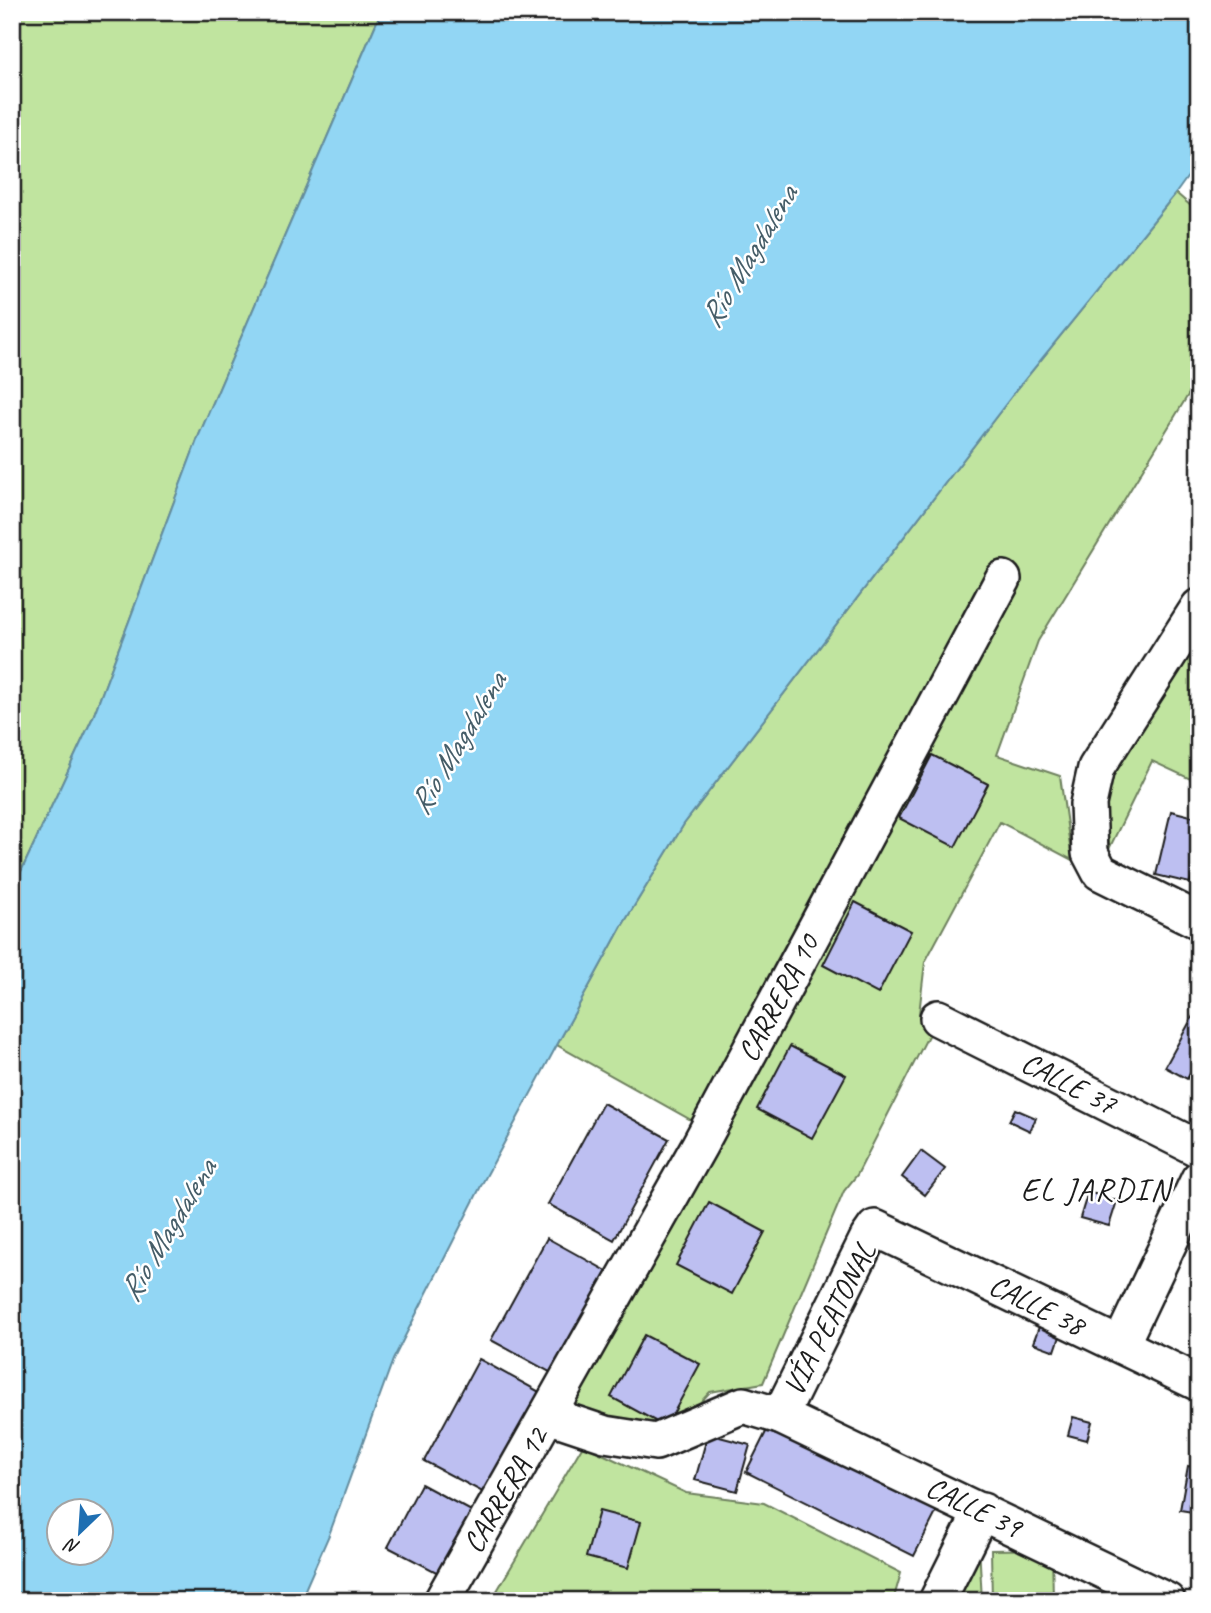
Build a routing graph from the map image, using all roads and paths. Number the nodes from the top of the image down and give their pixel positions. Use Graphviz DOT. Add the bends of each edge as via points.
graph roads {
  1 [pos="1003,579"];
  2 [pos="1199,607"];
  3 [pos="1199,921"];
  4 [pos="938,1018"];
  5 [pos="1199,1149"];
  6 [pos="1199,1179"];
  7 [pos="875,1228"];
  8 [pos="1121,1345"];
  9 [pos="1199,1383"];
  10 [pos="548,1415"];
  11 [pos="780,1416"];
  12 [pos="982,1511"];
  13 [pos="1111,1589"];
  14 [pos="442,1601"];
  15 [pos="937,1601"];
  16 [pos="1167,1601"];
  1 -- 10 [label="street, CARRERA 10" via="699,1146"];
  2 -- 3 [label="street" via="1096,768 1088,804 1090,853 1100,872"];
  4 -- 5 [label="street, CALLE 37"];
  6 -- 8 [label="street"];
  7 -- 8 [label="street, CALLE 38"];
  7 -- 11 [label="street, VÍA PEATONAL"];
  8 -- 9 [label="street, CALLE 38"];
  10 -- 11 [label="street, VÍA PEATONAL" via="605,1434 656,1442 743,1405"];
  10 -- 14 [label="street, CARRERA 12"];
  11 -- 12 [label="street, CALLE 39"];
  12 -- 13 [label="street, CALLE 39"];
  12 -- 15 [label="street"];
  13 -- 16 [label="street, CALLE 39"];
}
